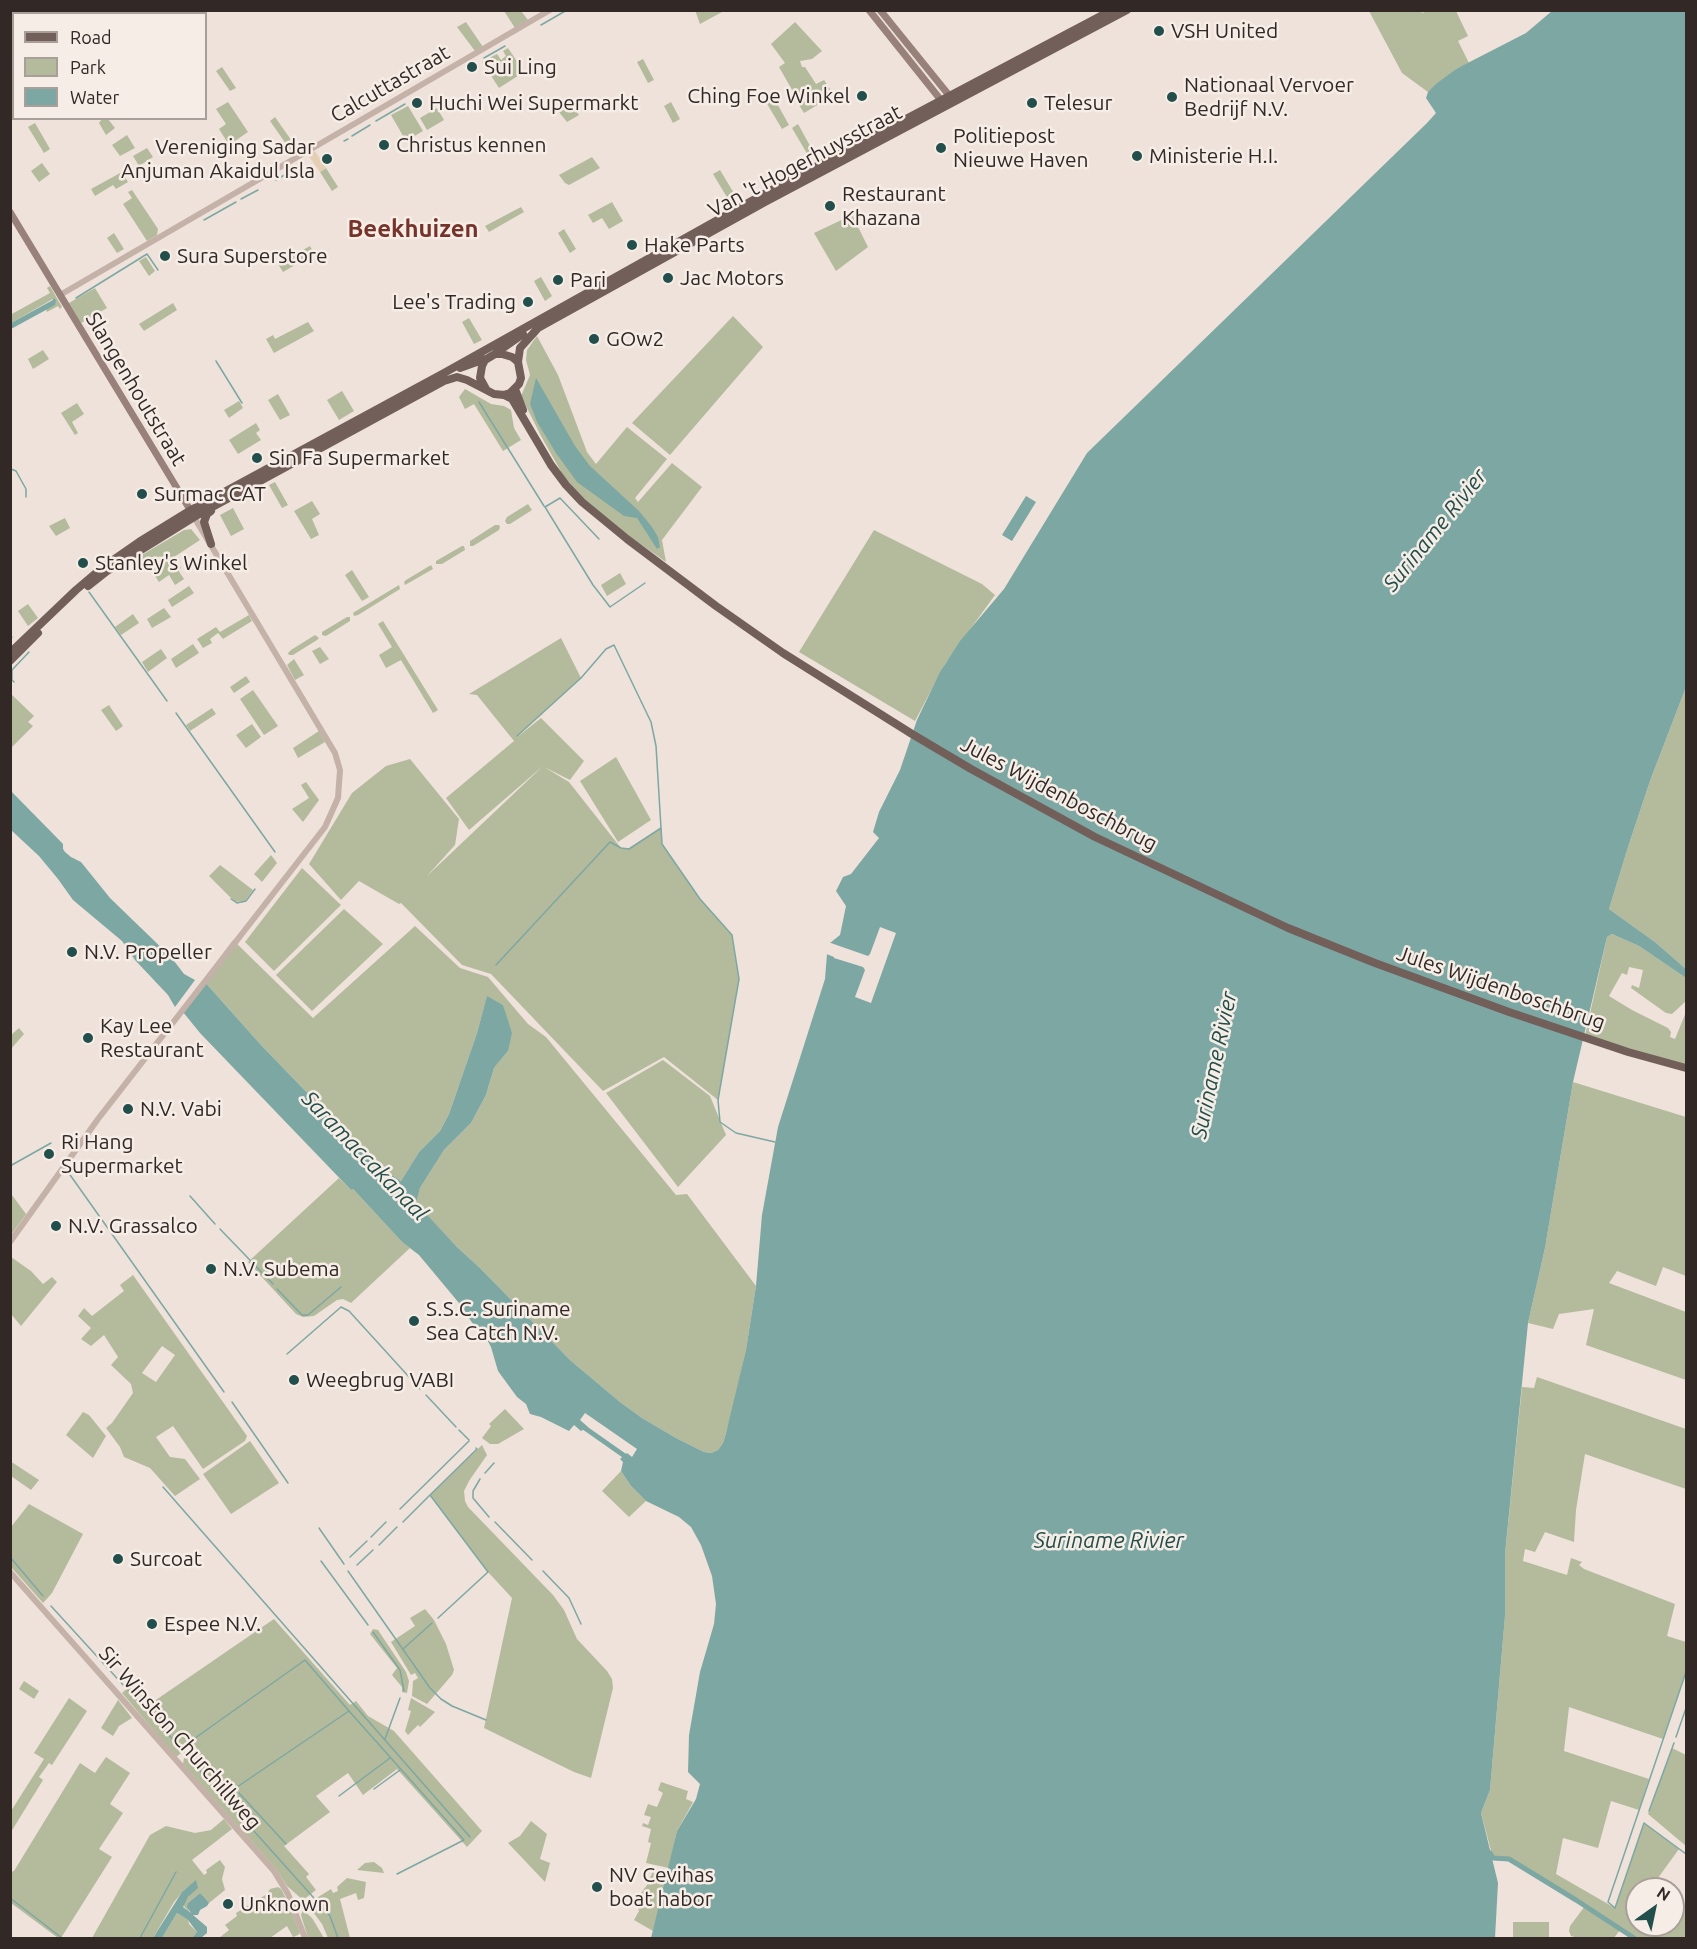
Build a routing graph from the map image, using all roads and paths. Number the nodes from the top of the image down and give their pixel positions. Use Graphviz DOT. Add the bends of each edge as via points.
graph roads {
  1 [pos="550,10"];
  2 [pos="869,10"];
  3 [pos="880,10"];
  4 [pos="1112,10"];
  5 [pos="1127,10"];
  6 [pos="906,44"];
  7 [pos="899,50"];
  8 [pos="947,100"];
  9 [pos="10,212"];
  10 [pos="60,295"];
  11 [pos="541,319"];
  12 [pos="492,355"];
  13 [pos="518,362"];
  14 [pos="444,373"];
  15 [pos="486,389"];
  16 [pos="515,389"];
  17 [pos="504,395"];
  18 [pos="536,438"];
  19 [pos="232,496"];
  20 [pos="193,514"];
  21 [pos="211,544"];
  22 [pos="10,653"];
  23 [pos="10,661"];
  24 [pos="1686,1068"];
  25 [pos="10,1242"];
  26 [pos="10,1572"];
  27 [pos="305,1938"];
  1 -- 10 [label="street, Calcuttastraat"];
  2 -- 7 [label="main road"];
  3 -- 6 [label="main road"];
  4 -- 8 [label="main road, Van 't Hogerhuysstraat"];
  5 -- 8 [label="main road, Van 't Hogerhuysstraat"];
  6 -- 7 [label="main road"];
  6 -- 8 [label="main road"];
  7 -- 8 [label="main road"];
  8 -- 11 [label="main road, Van 't Hogerhuysstraat" via="764,194"];
  8 -- 13 [label="main road, Van 't Hogerhuysstraat" via="538,328 520,348"];
  9 -- 10 [label="main road, Slangenhoutstraat"];
  10 -- 20 [label="main road, Slangenhoutstraat"];
  11 -- 12 [label="main road, Van 't Hogerhuysstraat"];
  11 -- 14 [label="main road, Van 't Hogerhuysstraat"];
  12 -- 13 [label="main road" via="507,355"];
  12 -- 14 [label="main road, Van 't Hogerhuysstraat"];
  12 -- 15 [label="main road" via="480,372"];
  13 -- 16 [label="main road" via="521,378"];
  14 -- 20 [label="main road, Van 't Hogerhuysstraat"];
  15 -- 17 [label="main road"];
  15 -- 19 [label="main road, Van 't Hogerhuysstraat" via="457,377 444,381"];
  16 -- 17 [label="main road"];
  16 -- 18 [label="main road, Jules Wijdenboschbrug"];
  17 -- 18 [label="main road, Jules Wijdenboschbrug" via="512,399"];
  18 -- 24 [label="main road, Jules Wijdenboschbrug" via="551,465 582,502 716,606 823,679 971,769 1095,837 1342,950 1498,1008"];
  19 -- 20 [label="main road, Van 't Hogerhuysstraat"];
  19 -- 21 [label="main road" via="205,518"];
  20 -- 21 [label="street, Slangenhoutstraat"];
  20 -- 22 [label="main road, Van 't Hogerhuysstraat" via="139,542 103,567"];
  20 -- 23 [label="main road, Van 't Hogerhuysstraat" via="78,593"];
  21 -- 25 [label="street, Slangenhoutstraat" via="327,738 340,770 338,798 325,827 147,1054"];
  26 -- 27 [label="street, Sir Winston Churchillweg" via="274,1871 288,1894"];
}
